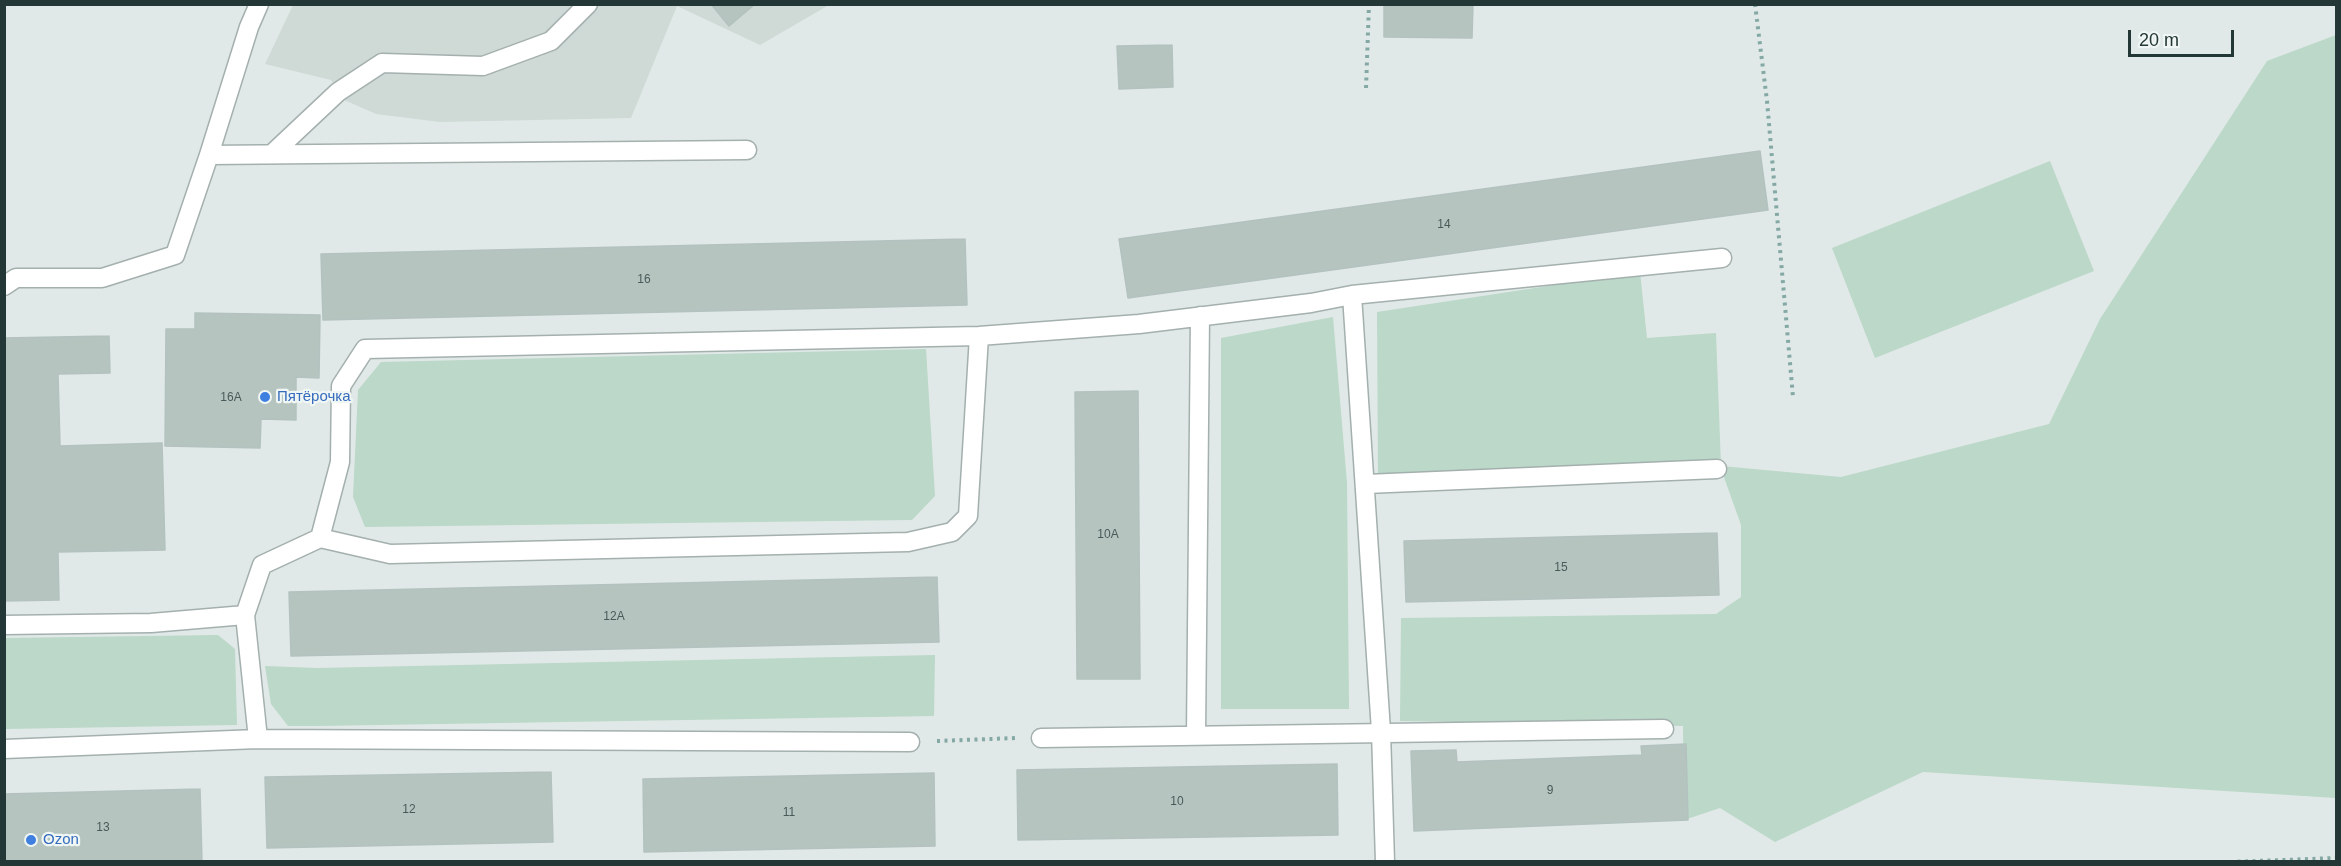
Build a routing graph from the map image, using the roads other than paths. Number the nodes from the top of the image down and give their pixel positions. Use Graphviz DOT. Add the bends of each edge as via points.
graph roads {
  1 [pos="259,4"];
  2 [pos="588,4"];
  3 [pos="747,150"];
  4 [pos="209,154"];
  5 [pos="272,154"];
  6 [pos="1722,258"];
  7 [pos="4,286"];
  8 [pos="1352,295"];
  9 [pos="1200,316"];
  10 [pos="979,336"];
  11 [pos="1717,469"];
  12 [pos="1366,484"];
  13 [pos="320,538"];
  14 [pos="245,615"];
  15 [pos="4,625"];
  16 [pos="1664,729"];
  17 [pos="1381,731"];
  18 [pos="1196,735"];
  19 [pos="1041,738"];
  20 [pos="258,739"];
  21 [pos="910,742"];
  22 [pos="4,749"];
  23 [pos="1385,861"];
  1 -- 4 [label="lane"];
  2 -- 5 [label="lane" via="551,41 483,66 382,63 338,92"];
  3 -- 5 [label="lane"];
  4 -- 5 [label="lane"];
  4 -- 7 [label="lane" via="175,255 102,278 16,278"];
  6 -- 8 [label="lane"];
  8 -- 9 [label="lane"];
  8 -- 12 [label="lane"];
  9 -- 10 [label="lane"];
  9 -- 18 [label="lane"];
  10 -- 13 [label="lane" via="365,350 341,386 340,462"];
  10 -- 13 [label="lane" via="968,516 952,532 908,542 390,554"];
  11 -- 12 [label="lane"];
  12 -- 17 [label="lane"];
  13 -- 14 [label="lane" via="262,565"];
  14 -- 15 [label="lane" via="151,623"];
  14 -- 20 [label="lane"];
  16 -- 17 [label="lane"];
  17 -- 18 [label="lane"];
  17 -- 23 [label="lane"];
  18 -- 19 [label="lane"];
  20 -- 21 [label="lane"];
  20 -- 22 [label="lane"];
}
